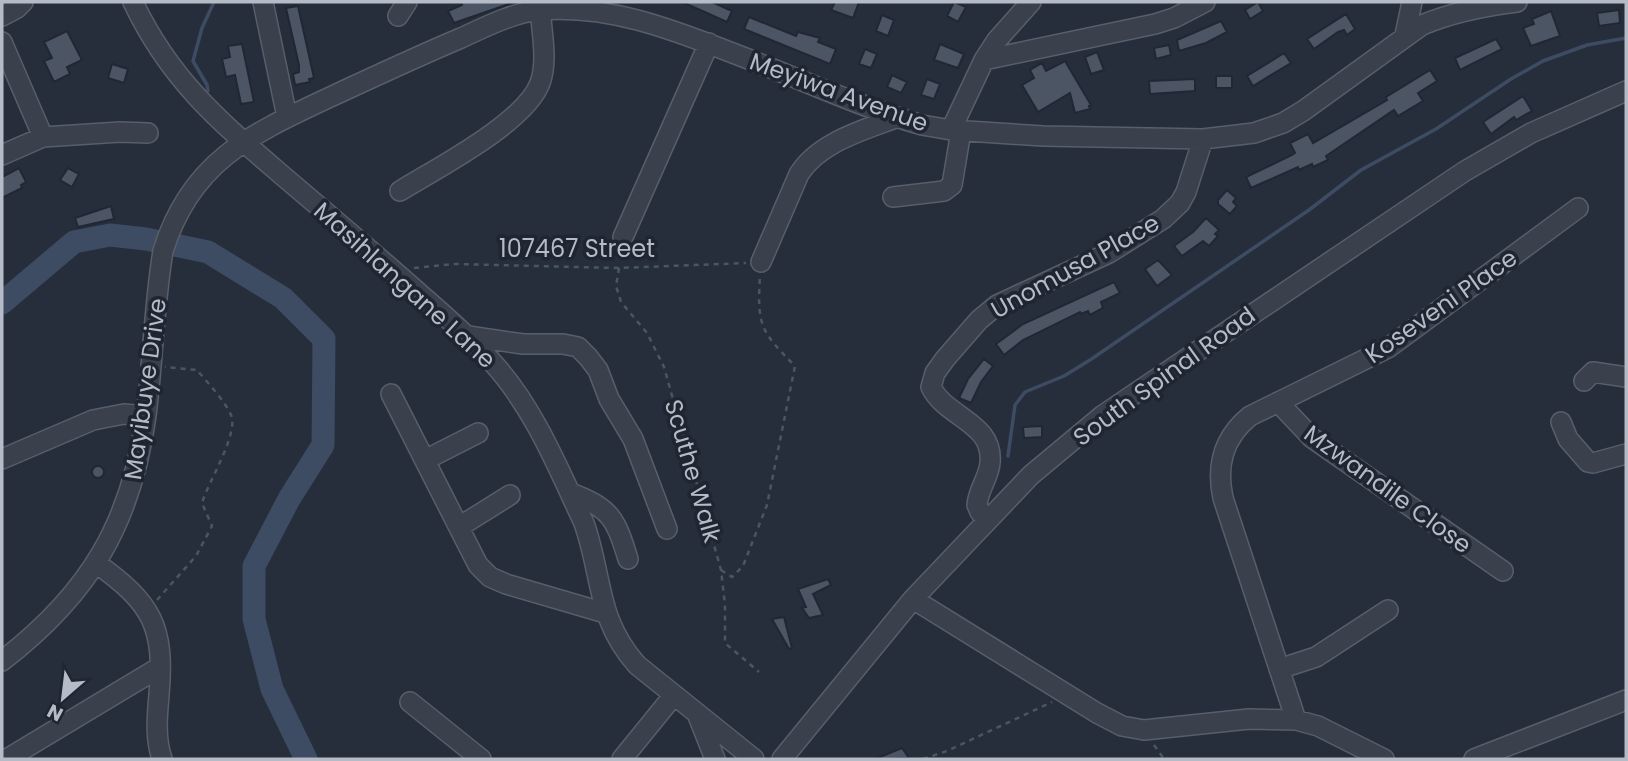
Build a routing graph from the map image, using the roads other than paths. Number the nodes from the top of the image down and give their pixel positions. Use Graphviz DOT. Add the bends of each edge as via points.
graph roads {
  1 [pos="133,2"];
  2 [pos="263,2"];
  3 [pos="1031,2"];
  4 [pos="1412,2"];
  5 [pos="1517,2"];
  6 [pos="24,3"];
  7 [pos="1201,3"];
  8 [pos="540,6"];
  9 [pos="2,16"];
  10 [pos="1405,35"];
  11 [pos="2,42"];
  12 [pos="709,44"];
  13 [pos="984,60"];
  14 [pos="1626,91"];
  15 [pos="287,117"];
  16 [pos="898,117"];
  17 [pos="956,130"];
  18 [pos="148,133"];
  19 [pos="43,137"];
  20 [pos="1203,138"];
  21 [pos="243,142"];
  22 [pos="2,155"];
  23 [pos="400,191"];
  24 [pos="893,197"];
  25 [pos="1578,208"];
  26 [pos="623,237"];
  27 [pos="761,262"];
  28 [pos="468,337"];
  29 [pos="1626,377"];
  30 [pos="1584,382"];
  31 [pos="391,394"];
  32 [pos="1278,402"];
  33 [pos="146,416"];
  34 [pos="1561,422"];
  35 [pos="478,433"];
  36 [pos="1626,454"];
  37 [pos="2,459"];
  38 [pos="425,460"];
  39 [pos="570,493"];
  40 [pos="510,495"];
  41 [pos="988,519"];
  42 [pos="458,527"];
  43 [pos="667,529"];
  44 [pos="628,559"];
  45 [pos="96,563"];
  46 [pos="1503,571"];
  47 [pos="914,599"];
  48 [pos="1388,610"];
  49 [pos="605,613"];
  50 [pos="2,661"];
  51 [pos="160,667"];
  52 [pos="1279,669"];
  53 [pos="674,695"];
  54 [pos="1626,700"];
  55 [pos="410,702"];
  56 [pos="696,712"];
  57 [pos="1296,720"];
  58 [pos="7,759"];
  59 [pos="162,759"];
  60 [pos="481,759"];
  61 [pos="622,759"];
  62 [pos="715,759"];
  63 [pos="754,759"];
  64 [pos="782,759"];
  65 [pos="1384,759"];
  66 [pos="1474,759"];
  1 -- 21 [label="street, Masihlangane Lane" via="172,69"];
  2 -- 15 [label="street"];
  3 -- 13 [label="street"];
  4 -- 10 [label="street"];
  5 -- 10 [label="street, Meyiwa Avenue" via="1445,15"];
  6 -- 9 [label="street"];
  7 -- 13 [label="street" via="1155,24"];
  8 -- 12 [label="street, Meyiwa Avenue" via="620,15"];
  8 -- 15 [label="street, Meyiwa Avenue"];
  8 -- 23 [label="street" via="544,64 533,97 504,124"];
  10 -- 20 [label="street, Meyiwa Avenue" via="1283,123 1254,134"];
  11 -- 19 [label="street"];
  12 -- 16 [label="street, Meyiwa Avenue"];
  12 -- 26 [label="street"];
  13 -- 17 [label="street"];
  14 -- 41 [label="street, South Spinal Road" via="1531,133 1352,246 1103,415 1031,475"];
  15 -- 21 [label="street, Meyiwa Avenue"];
  16 -- 17 [label="street, Meyiwa Avenue"];
  16 -- 27 [label="street" via="830,146 806,163"];
  17 -- 20 [label="street, Meyiwa Avenue"];
  17 -- 24 [label="street" via="952,185 944,191"];
  18 -- 19 [label="street"];
  19 -- 22 [label="street"];
  20 -- 41 [label="street, Unomusa Place" via="1186,192 1163,219 1109,253 997,305 935,373 934,395 988,440 991,461 977,505"];
  21 -- 28 [label="street, Masihlangane Lane"];
  21 -- 33 [label="street, Mayibuye Drive" via="207,171 170,229 160,272"];
  25 -- 32 [label="street, Koseveni Place" via="1388,348"];
  28 -- 39 [label="street, Masihlangane Lane" via="512,384"];
  28 -- 43 [label="street" via="578,347 598,370 633,439"];
  29 -- 30 [label="street" via="1593,372"];
  31 -- 38 [label="street"];
  32 -- 46 [label="street, Mzwandile Close" via="1312,438"];
  32 -- 52 [label="street, Koseveni Place" via="1250,416 1233,434 1224,449 1219,479"];
  33 -- 37 [label="street" via="124,414 93,420"];
  33 -- 45 [label="street, Mayibuye Drive" via="131,493"];
  34 -- 36 [label="street" via="1568,439 1588,462"];
  35 -- 38 [label="street"];
  38 -- 42 [label="street"];
  39 -- 44 [label="street" via="590,500 611,516"];
  39 -- 49 [label="street, Masihlangane Lane" via="591,542"];
  40 -- 42 [label="street"];
  41 -- 47 [label="street, South Spinal Road"];
  42 -- 49 [label="street" via="478,565 490,577"];
  45 -- 50 [label="street, Mayibuye Drive" via="53,616"];
  45 -- 51 [label="street" via="131,588 148,611 157,635"];
  47 -- 57 [label="street" via="1122,726 1144,730 1249,719"];
  47 -- 64 [label="street, South Spinal Road"];
  48 -- 52 [label="street" via="1316,657"];
  49 -- 53 [label="street, Masihlangane Lane" via="624,650"];
  51 -- 58 [label="street"];
  51 -- 59 [label="street" via="157,734"];
  52 -- 57 [label="street, Koseveni Place"];
  53 -- 56 [label="street, Masihlangane Lane"];
  53 -- 61 [label="street"];
  54 -- 66 [label="street"];
  55 -- 60 [label="street"];
  56 -- 62 [label="street"];
  56 -- 63 [label="street, Masihlangane Lane"];
  57 -- 65 [label="street"];
}
